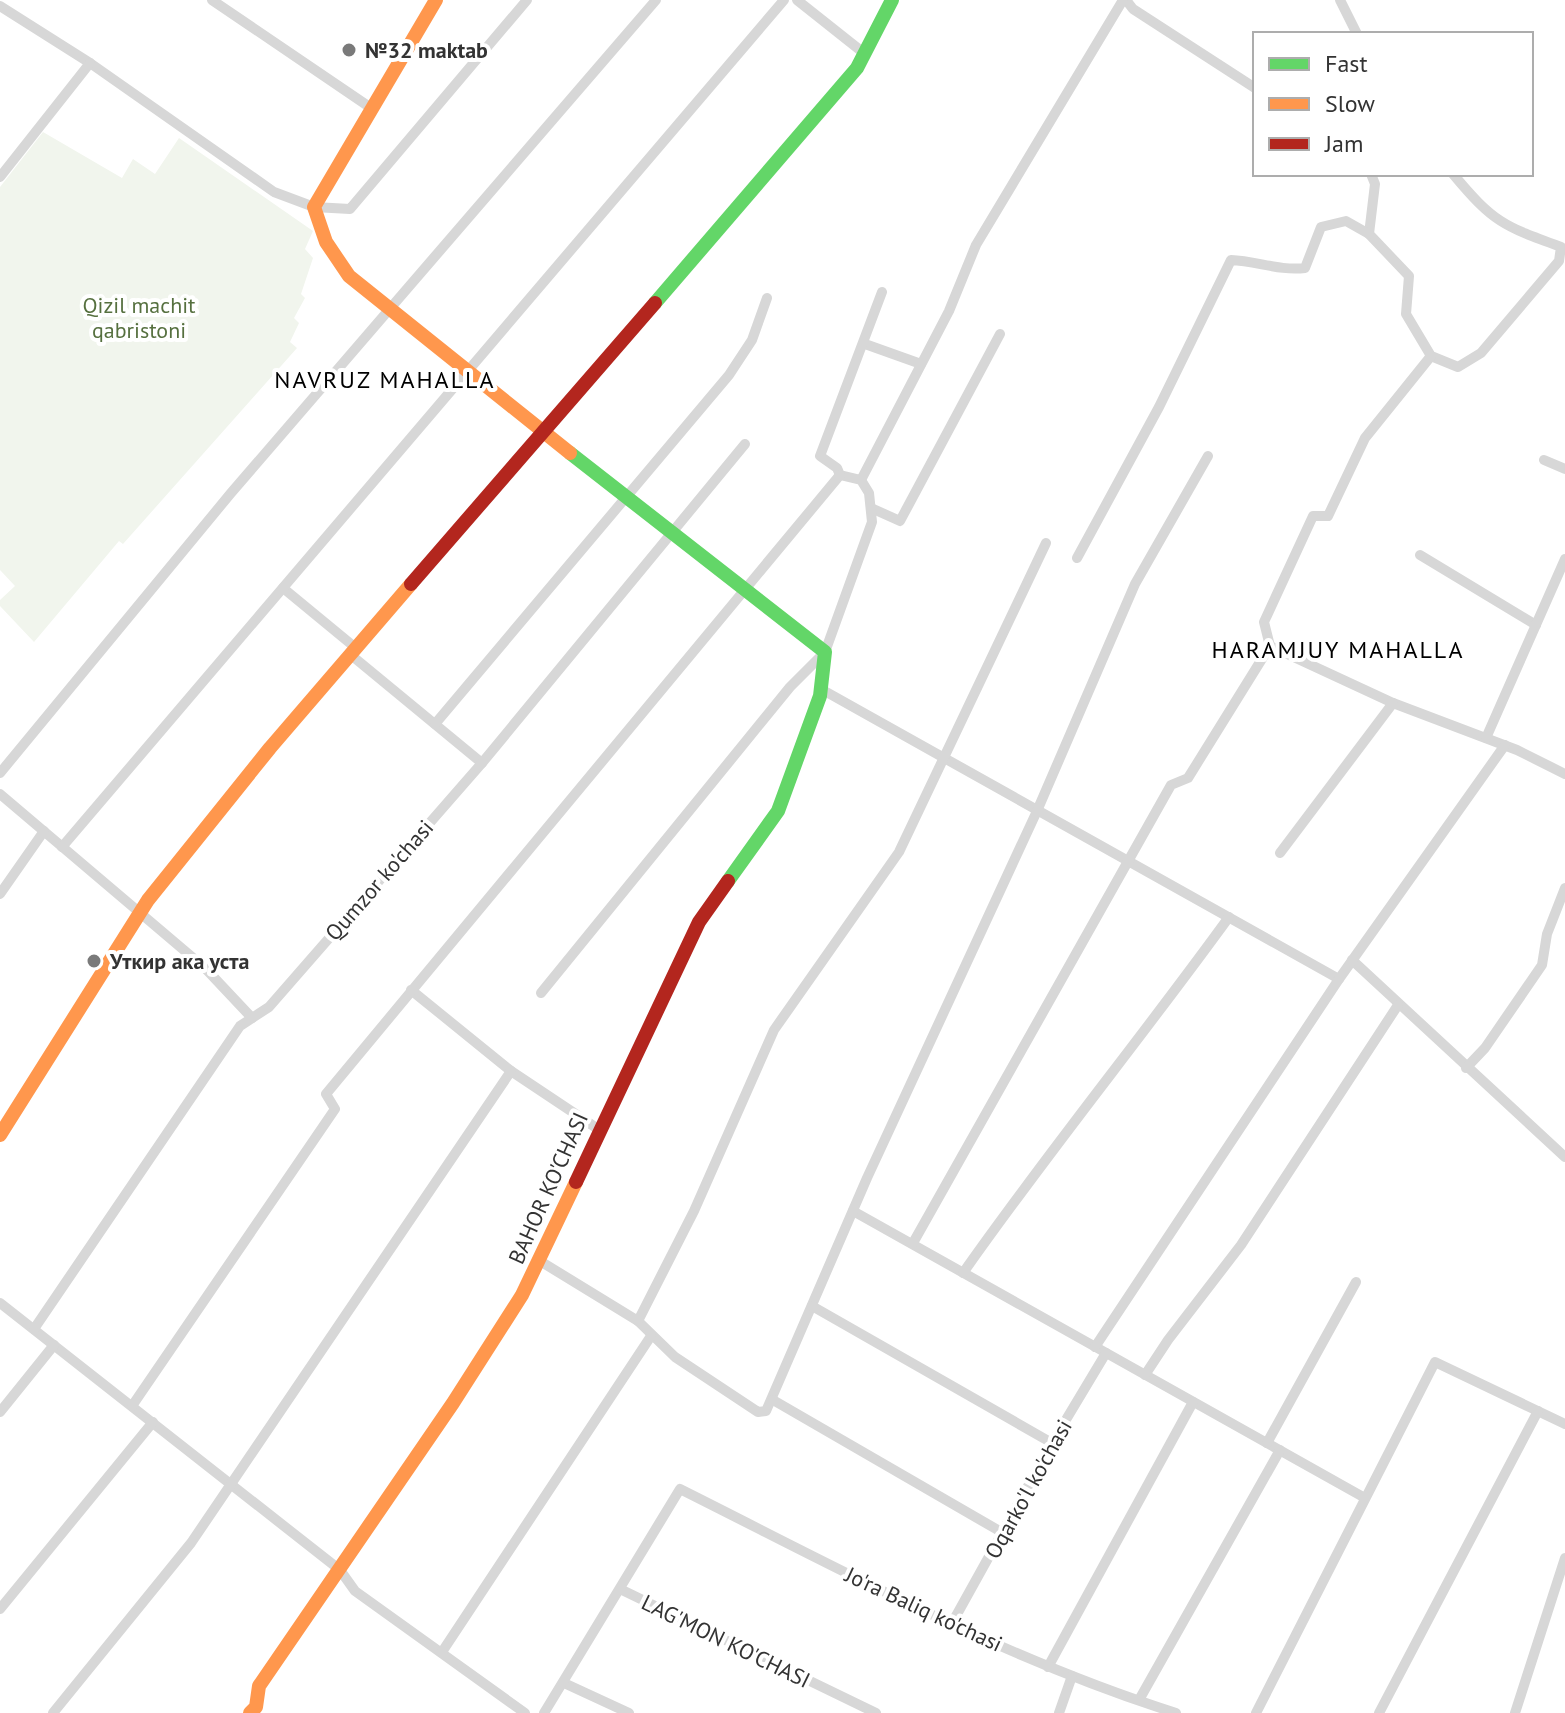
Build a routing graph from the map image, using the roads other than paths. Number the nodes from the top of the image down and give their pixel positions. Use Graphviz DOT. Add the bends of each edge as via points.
graph roads {
  1 [pos="212,0"];
  2 [pos="436,0"];
  3 [pos="527,0"];
  4 [pos="656,0"];
  5 [pos="784,0"];
  6 [pos="797,0"];
  7 [pos="892,0"];
  8 [pos="1124,0"];
  9 [pos="1340,0"];
  10 [pos="0,6"];
  11 [pos="1356,32"];
  12 [pos="865,54"];
  13 [pos="90,63"];
  14 [pos="1253,87"];
  15 [pos="371,108"];
  16 [pos="1372,176"];
  17 [pos="1455,176"];
  18 [pos="0,177"];
  19 [pos="314,207"];
  20 [pos="1369,234"];
  21 [pos="1562,262"];
  22 [pos="882,292"];
  23 [pos="767,298"];
  24 [pos="387,309"];
  25 [pos="1000,334"];
  26 [pos="865,344"];
  27 [pos="1431,356"];
  28 [pos="921,364"];
  29 [pos="467,371"];
  30 [pos="545,432"];
  31 [pos="745,444"];
  32 [pos="1208,456"];
  33 [pos="1544,460"];
  34 [pos="1565,469"];
  35 [pos="840,475"];
  36 [pos="861,480"];
  37 [pos="626,495"];
  38 [pos="871,508"];
  39 [pos="671,530"];
  40 [pos="1046,543"];
  41 [pos="1420,555"];
  42 [pos="1077,558"];
  43 [pos="1565,559"];
  44 [pos="283,588"];
  45 [pos="746,588"];
  46 [pos="1536,625"];
  47 [pos="1270,646"];
  48 [pos="354,652"];
  49 [pos="825,652"];
  50 [pos="821,689"];
  51 [pos="1393,703"];
  52 [pos="435,724"];
  53 [pos="1486,738"];
  54 [pos="1505,745"];
  55 [pos="942,757"];
  56 [pos="482,763"];
  57 [pos="0,773"];
  58 [pos="1565,774"];
  59 [pos="0,794"];
  60 [pos="1037,811"];
  61 [pos="44,831"];
  62 [pos="62,847"];
  63 [pos="1280,853"];
  64 [pos="1128,861"];
  65 [pos="1565,888"];
  66 [pos="0,894"];
  67 [pos="139,913"];
  68 [pos="1229,917"];
  69 [pos="1352,960"];
  70 [pos="1339,979"];
  71 [pos="411,990"];
  72 [pos="541,993"];
  73 [pos="1398,1005"];
  74 [pos="252,1018"];
  75 [pos="1466,1068"];
  76 [pos="511,1071"];
  77 [pos="598,1129"];
  78 [pos="0,1135"];
  79 [pos="1565,1157"];
  80 [pos="853,1211"];
  81 [pos="913,1243"];
  82 [pos="540,1261"];
  83 [pos="963,1273"];
  84 [pos="1356,1282"];
  85 [pos="0,1303"];
  86 [pos="812,1306"];
  87 [pos="638,1321"];
  88 [pos="34,1329"];
  89 [pos="651,1336"];
  90 [pos="54,1345"];
  91 [pos="1101,1350"];
  92 [pos="1145,1375"];
  93 [pos="773,1400"];
  94 [pos="1193,1402"];
  95 [pos="132,1406"];
  96 [pos="1538,1411"];
  97 [pos="0,1412"];
  98 [pos="153,1422"];
  99 [pos="1565,1424"];
  100 [pos="1052,1443"];
  101 [pos="1267,1443"];
  102 [pos="1280,1450"];
  103 [pos="230,1486"];
  104 [pos="1365,1498"];
  105 [pos="1003,1533"];
  106 [pos="1565,1558"];
  107 [pos="340,1570"];
  108 [pos="620,1589"];
  109 [pos="0,1609"];
  110 [pos="951,1625"];
  111 [pos="442,1652"];
  112 [pos="1048,1667"];
  113 [pos="1072,1676"];
  114 [pos="564,1683"];
  115 [pos="1139,1700"];
  116 [pos="1168,1712"];
  117 [pos="53,1713"];
  118 [pos="250,1713"];
  119 [pos="525,1713"];
  120 [pos="544,1713"];
  121 [pos="629,1713"];
  122 [pos="876,1713"];
  123 [pos="1059,1713"];
  124 [pos="1256,1713"];
  125 [pos="1379,1713"];
  126 [pos="1515,1713"];
  1 -- 15 [label="street"];
  2 -- 15 [label="street"];
  3 -- 19 [label="street" via="350,209"];
  4 -- 24 [label="street"];
  5 -- 29 [label="street"];
  6 -- 12 [label="street"];
  7 -- 12 [label="street"];
  8 -- 14 [label="street"];
  8 -- 28 [label="street" via="976,245"];
  9 -- 11 [label="street"];
  10 -- 13 [label="street"];
  12 -- 30 [label="street"];
  13 -- 18 [label="street"];
  13 -- 19 [label="street" via="274,192"];
  15 -- 19 [label="street"];
  16 -- 20 [label="street"];
  17 -- 21 [label="street" via="1488,216 1561,247"];
  19 -- 24 [label="street" via="322,239 339,269"];
  20 -- 27 [label="street" via="1409,276 1406,314"];
  20 -- 42 [label="street" via="1346,221 1321,227 1305,268 1231,260"];
  21 -- 27 [label="street" via="1481,353 1458,367"];
  22 -- 26 [label="street"];
  23 -- 37 [label="street" via="752,340 729,375"];
  24 -- 29 [label="street"];
  24 -- 57 [label="street"];
  25 -- 38 [label="street" via="900,521"];
  26 -- 28 [label="street"];
  26 -- 35 [label="street" via="820,456"];
  27 -- 47 [label="street" via="1365,438 1328,516 1313,516 1264,622"];
  28 -- 36 [label="street"];
  29 -- 30 [label="street"];
  29 -- 44 [label="street"];
  30 -- 37 [label="street"];
  30 -- 48 [label="street"];
  31 -- 39 [label="street, Qumzor ko'chasi"];
  32 -- 60 [label="street" via="1135,584"];
  33 -- 34 [label="street"];
  35 -- 36 [label="street"];
  35 -- 45 [label="street"];
  36 -- 38 [label="street"];
  37 -- 39 [label="street"];
  37 -- 52 [label="street"];
  38 -- 49 [label="street" via="872,522"];
  39 -- 45 [label="street"];
  39 -- 56 [label="street, Qumzor ko'chasi"];
  40 -- 55 [label="street"];
  41 -- 46 [label="street"];
  43 -- 46 [label="street"];
  44 -- 48 [label="street"];
  44 -- 62 [label="street"];
  45 -- 49 [label="street"];
  45 -- 71 [label="street"];
  46 -- 53 [label="street"];
  47 -- 51 [label="street"];
  47 -- 64 [label="street" via="1188,778 1171,785"];
  48 -- 52 [label="street"];
  48 -- 67 [label="street"];
  49 -- 50 [label="street, BAHOR KO'CHASI"];
  49 -- 72 [label="street" via="790,687"];
  50 -- 55 [label="street"];
  50 -- 77 [label="street, BAHOR KO'CHASI" via="778,811 699,922"];
  51 -- 53 [label="street"];
  51 -- 63 [label="street"];
  52 -- 56 [label="street"];
  53 -- 54 [label="street"];
  54 -- 58 [label="street"];
  54 -- 69 [label="street, Oqarko'l ko'chasi"];
  55 -- 60 [label="street"];
  55 -- 87 [label="street" via="899,852 774,1030 694,1211"];
  56 -- 74 [label="street, Qumzor ko'chasi" via="269,1007"];
  59 -- 61 [label="street"];
  60 -- 64 [label="street"];
  60 -- 80 [label="street"];
  61 -- 62 [label="street"];
  61 -- 66 [label="street"];
  62 -- 67 [label="street"];
  64 -- 68 [label="street"];
  64 -- 81 [label="street"];
  65 -- 75 [label="street" via="1547,934 1542,965"];
  67 -- 74 [label="street" via="205,968"];
  67 -- 78 [label="street"];
  68 -- 70 [label="street"];
  68 -- 83 [label="street"];
  69 -- 70 [label="street, Oqarko'l ko'chasi"];
  69 -- 73 [label="street"];
  70 -- 91 [label="street, Oqarko'l ko'chasi"];
  71 -- 76 [label="street"];
  71 -- 95 [label="street" via="326,1094 335,1109"];
  73 -- 75 [label="street"];
  73 -- 92 [label="street" via="1241,1245"];
  74 -- 88 [label="street, Qumzor ko'chasi" via="240,1026"];
  75 -- 79 [label="street"];
  76 -- 77 [label="street"];
  76 -- 103 [label="street"];
  77 -- 82 [label="street, BAHOR KO'CHASI"];
  80 -- 81 [label="street"];
  80 -- 86 [label="street"];
  81 -- 83 [label="street"];
  82 -- 87 [label="street"];
  82 -- 107 [label="street, BAHOR KO'CHASI" via="453,1403"];
  83 -- 91 [label="street"];
  84 -- 101 [label="street"];
  85 -- 88 [label="street"];
  86 -- 93 [label="street"];
  86 -- 100 [label="street"];
  87 -- 89 [label="street"];
  88 -- 90 [label="street"];
  89 -- 93 [label="street" via="758,1412 766,1411"];
  89 -- 111 [label="street"];
  90 -- 95 [label="street"];
  90 -- 97 [label="street"];
  91 -- 92 [label="street"];
  91 -- 100 [label="street, Oqarko'l ko'chasi"];
  92 -- 94 [label="street"];
  93 -- 105 [label="street"];
  94 -- 101 [label="street"];
  94 -- 112 [label="street"];
  95 -- 98 [label="street"];
  96 -- 99 [label="street"];
  96 -- 104 [label="street" via="1435,1362"];
  96 -- 125 [label="street"];
  98 -- 103 [label="street"];
  98 -- 109 [label="street"];
  100 -- 105 [label="street, Oqarko'l ko'chasi"];
  101 -- 102 [label="street"];
  102 -- 104 [label="street"];
  102 -- 115 [label="street"];
  103 -- 107 [label="street"];
  103 -- 117 [label="street" via="191,1543"];
  104 -- 124 [label="street"];
  105 -- 110 [label="street, Oqarko'l ko'chasi"];
  106 -- 126 [label="street"];
  107 -- 111 [label="street" via="355,1591"];
  107 -- 118 [label="street, BAHOR KO'CHASI" via="259,1686"];
  108 -- 110 [label="street, Jo'ra Baliq ko'chasi" via="680,1489"];
  108 -- 114 [label="street"];
  108 -- 122 [label="street, LAG'MON KO'CHASI"];
  110 -- 112 [label="street, Jo'ra Baliq ko'chasi"];
  111 -- 119 [label="street"];
  112 -- 113 [label="street, Jo'ra Baliq ko'chasi"];
  113 -- 115 [label="street, Jo'ra Baliq ko'chasi"];
  113 -- 123 [label="street"];
  114 -- 120 [label="street"];
  114 -- 121 [label="street"];
  115 -- 116 [label="street, Jo'ra Baliq ko'chasi"];
}
